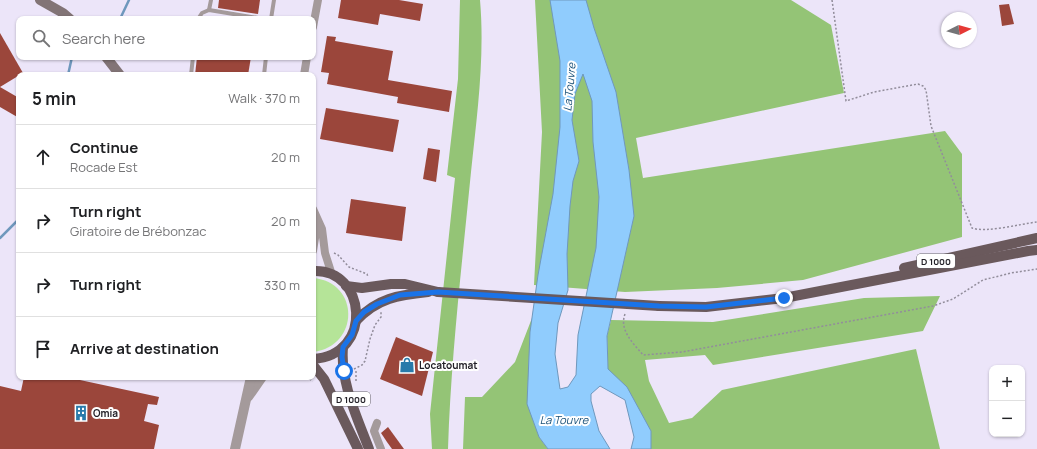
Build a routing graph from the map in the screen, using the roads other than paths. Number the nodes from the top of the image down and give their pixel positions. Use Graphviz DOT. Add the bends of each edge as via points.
graph roads {
  1 [pos="40,0"];
  2 [pos="211,0"];
  3 [pos="274,0"];
  4 [pos="318,0"];
  5 [pos="209,10"];
  6 [pos="67,16"];
  7 [pos="200,16"];
  8 [pos="246,16"];
  9 [pos="271,16"];
  10 [pos="315,16"];
  11 [pos="109,60"];
  12 [pos="109,60"];
  13 [pos="193,60"];
  14 [pos="266,60"];
  15 [pos="306,60"];
  16 [pos="115,72"];
  17 [pos="118,72"];
  18 [pos="191,72"];
  19 [pos="264,72"];
  20 [pos="304,72"];
  21 [pos="316,216"];
  22 [pos="1037,238"];
  23 [pos="1037,250"];
  24 [pos="316,271"];
  25 [pos="332,275"];
  26 [pos="346,286"];
  27 [pos="835,287"];
  28 [pos="438,292"];
  29 [pos="356,321"];
  30 [pos="343,347"];
  31 [pos="316,359"];
  32 [pos="316,369"];
  33 [pos="250,380"];
  34 [pos="260,380"];
  35 [pos="246,402"];
  36 [pos="377,423"];
  37 [pos="235,449"];
  38 [pos="358,449"];
  39 [pos="369,449"];
  40 [pos="381,449"];
  1 -- 6 [label="main road"];
  2 -- 5 [label="lane"];
  3 -- 9 [label="lane"];
  4 -- 10 [label="street"];
  5 -- 7 [label="lane"];
  5 -- 8 [label="lane"];
  11 -- 16 [label="main road"];
  12 -- 17 [label="main road"];
  13 -- 18 [label="lane"];
  14 -- 19 [label="lane"];
  15 -- 20 [label="street"];
  21 -- 25 [label="street" via="322,229 325,253"];
  22 -- 27 [label="main road, D 1000" via="903,268"];
  23 -- 27 [label="main road, D 1000"];
  24 -- 25 [label="main road"];
  25 -- 26 [label="main road"];
  26 -- 28 [label="main road, D 1000" via="362,288 398,284"];
  26 -- 29 [label="main road" via="355,302"];
  27 -- 28 [label="main road, D 1000, bridge" via="784,298 706,307"];
  28 -- 29 [label="main road, D 1000" via="400,295 377,304"];
  29 -- 30 [label="main road" via="352,335"];
  30 -- 31 [label="main road" via="325,358"];
  30 -- 39 [label="main road, D 1000" via="342,357 348,391"];
  32 -- 38 [label="main road, D 1000" via="324,379"];
  33 -- 35 [label="street"];
  34 -- 35 [label="street"];
  35 -- 37 [label="street"];
  36 -- 40 [label="street" via="374,431"];
}
